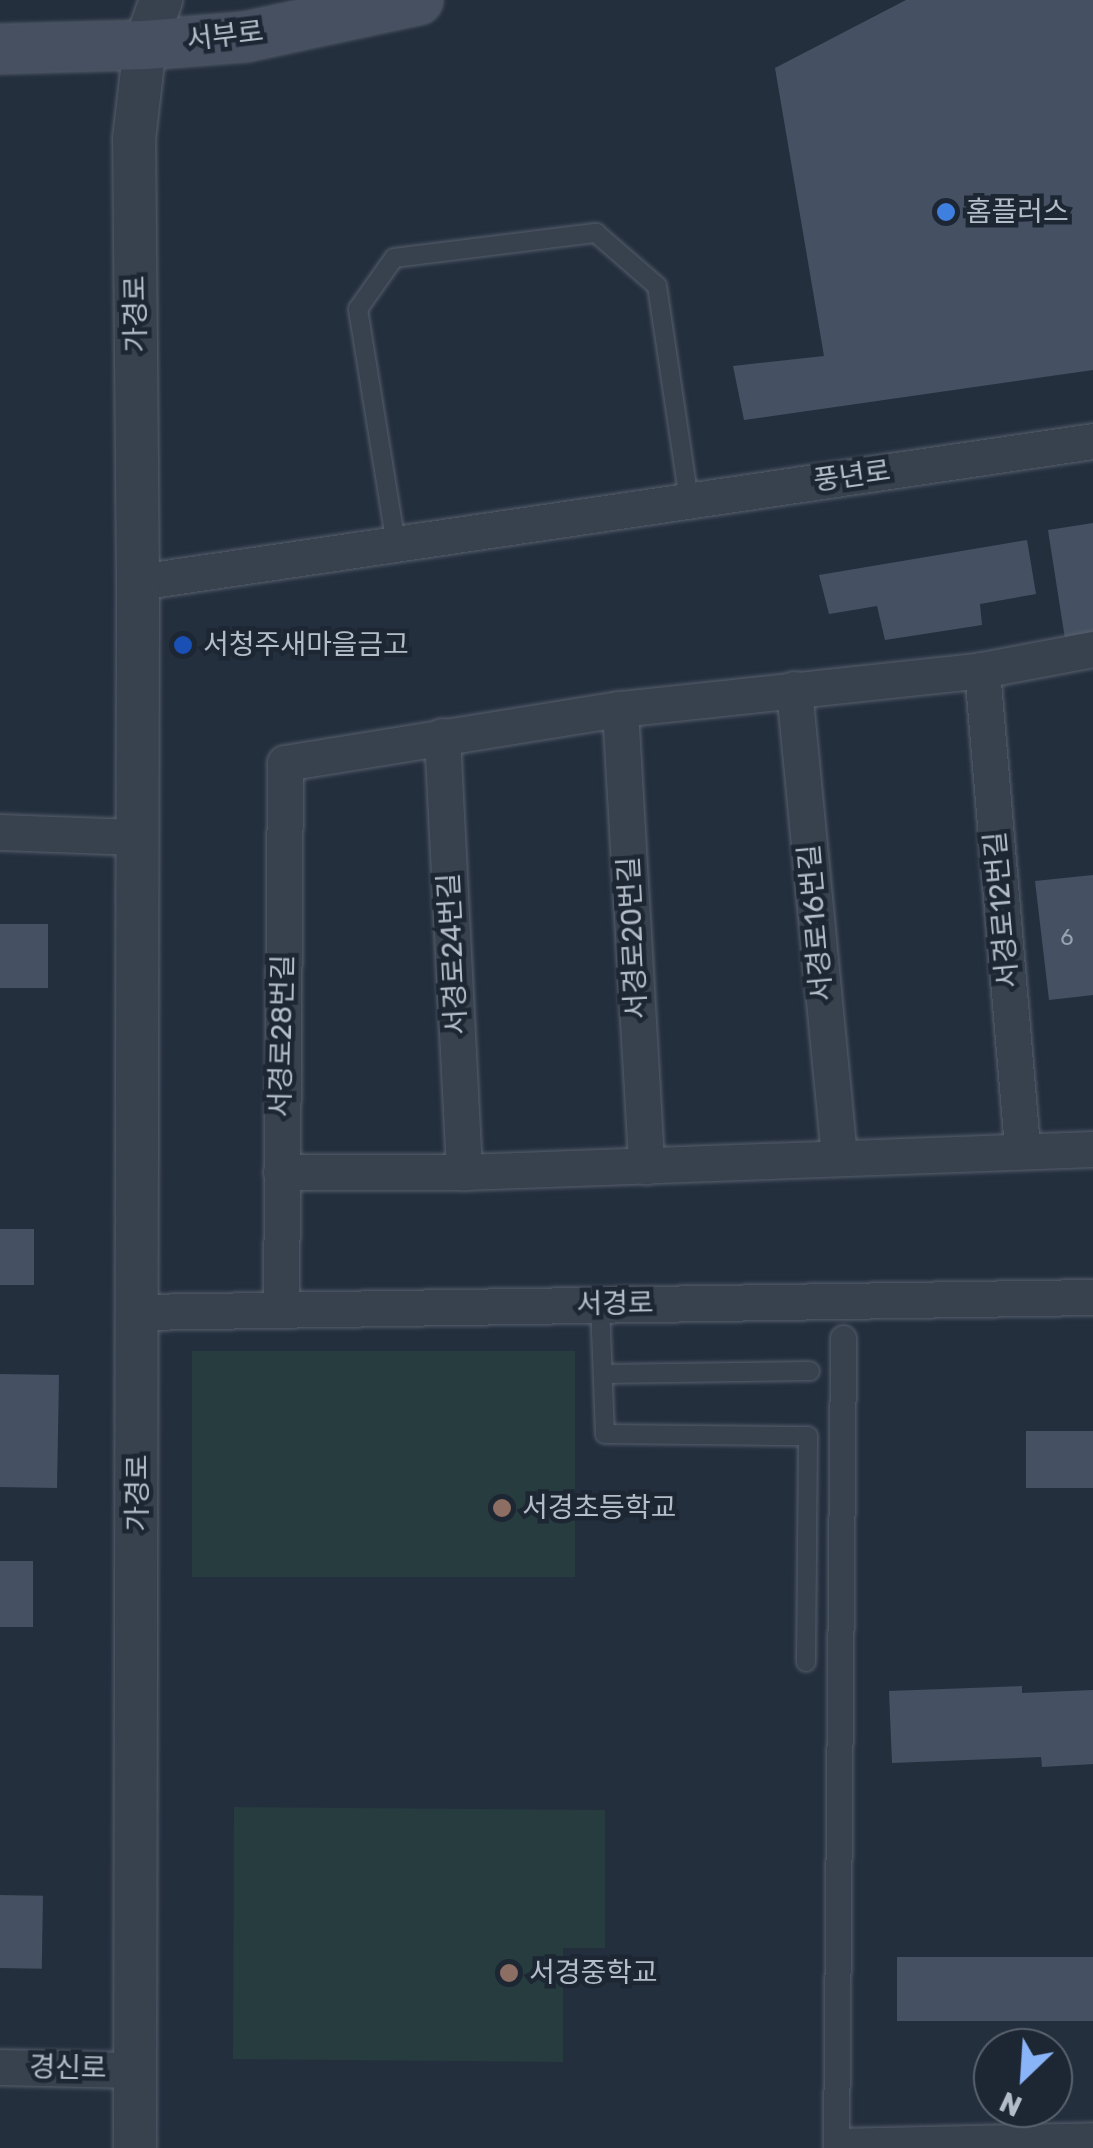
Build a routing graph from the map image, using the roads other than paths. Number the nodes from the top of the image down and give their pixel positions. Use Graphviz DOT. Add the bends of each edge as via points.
graph roads {
  1 [pos="161,0"];
  2 [pos="418,0"];
  3 [pos="146,46"];
  4 [pos="15,48"];
  5 [pos="1093,441"];
  6 [pos="689,500"];
  7 [pos="396,544"];
  8 [pos="138,582"];
  9 [pos="1093,648"];
  10 [pos="982,670"];
  11 [pos="794,689"];
  12 [pos="620,709"];
  13 [pos="442,736"];
  14 [pos="0,832"];
  15 [pos="137,837"];
  16 [pos="1093,1149"];
  17 [pos="1022,1151"];
  18 [pos="838,1156"];
  19 [pos="646,1166"];
  20 [pos="281,1172"];
  21 [pos="464,1172"];
  22 [pos="1093,1297"];
  23 [pos="600,1304"];
  24 [pos="281,1310"];
  25 [pos="138,1312"];
  26 [pos="843,1338"];
  27 [pos="810,1370"];
  28 [pos="603,1374"];
  29 [pos="806,1662"];
  30 [pos="0,2067"];
  31 [pos="136,2070"];
  32 [pos="1093,2135"];
  33 [pos="836,2144"];
  34 [pos="135,2148"];
  1 -- 3 [label="street, 가경로"];
  2 -- 3 [label="main road, 서부로" via="245,36"];
  3 -- 4 [label="main road, 서부로"];
  3 -- 8 [label="street, 가경로" via="134,139"];
  5 -- 6 [label="street, 풍년로"];
  6 -- 7 [label="street, 풍년로"];
  6 -- 7 [label="lane" via="657,286 596,233 394,258 358,309"];
  7 -- 8 [label="street"];
  8 -- 15 [label="street, 가경로"];
  9 -- 10 [label="street"];
  10 -- 11 [label="street"];
  10 -- 17 [label="street, 서경로12번길"];
  11 -- 12 [label="street"];
  11 -- 18 [label="street, 서경로16번길"];
  12 -- 13 [label="street"];
  12 -- 19 [label="street, 서경로20번길"];
  13 -- 20 [label="street, 서경로28번길" via="284,763"];
  13 -- 21 [label="street, 서경로24번길"];
  14 -- 15 [label="street"];
  15 -- 25 [label="street, 가경로"];
  16 -- 17 [label="street"];
  17 -- 18 [label="street"];
  18 -- 19 [label="street"];
  19 -- 21 [label="street"];
  20 -- 21 [label="street"];
  20 -- 24 [label="street, 서경로28번길"];
  22 -- 23 [label="street, 서경로"];
  23 -- 24 [label="street, 서경로"];
  23 -- 28 [label="lane"];
  24 -- 25 [label="street, 서경로"];
  25 -- 31 [label="street, 가경로"];
  26 -- 33 [label="street"];
  27 -- 28 [label="lane"];
  28 -- 29 [label="lane" via="605,1434 808,1436"];
  30 -- 31 [label="street, 경신로"];
  31 -- 34 [label="street, 가경로"];
  32 -- 33 [label="street"];
}
